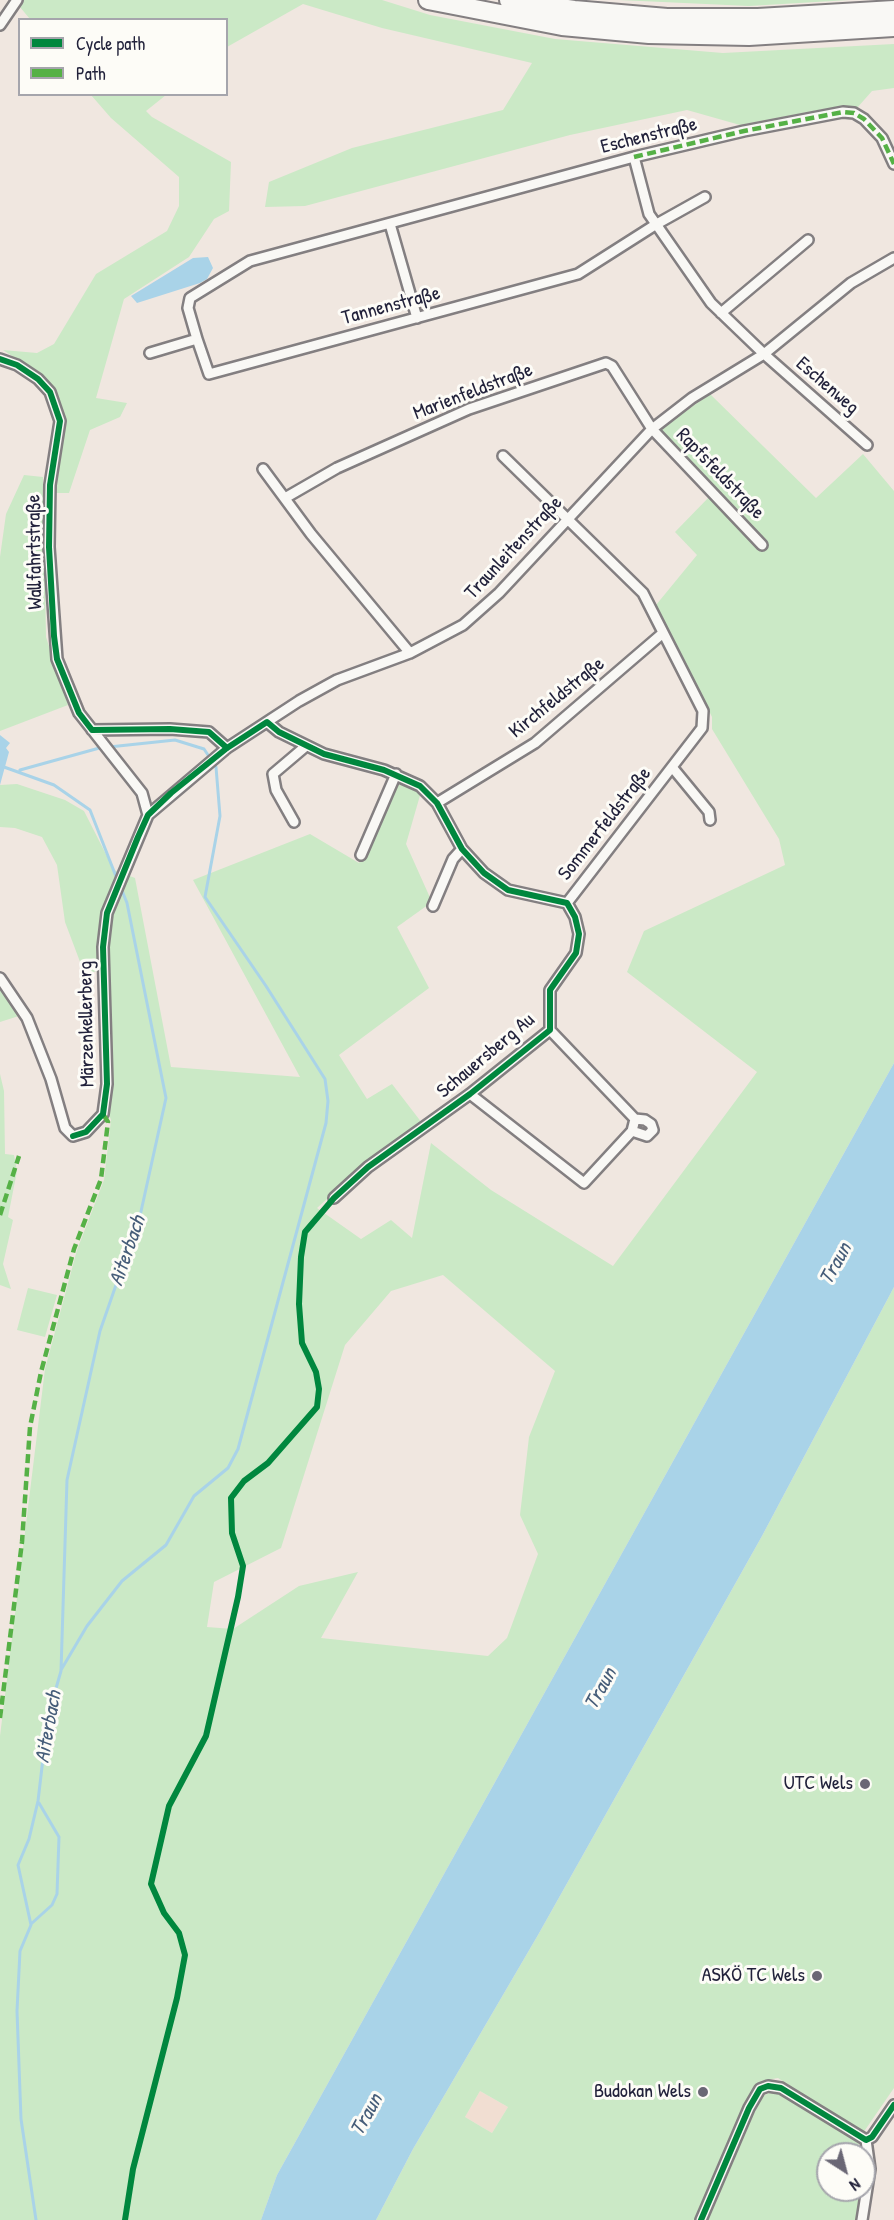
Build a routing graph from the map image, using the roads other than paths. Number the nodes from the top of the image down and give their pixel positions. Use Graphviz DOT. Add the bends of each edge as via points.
graph roads {
  1 [pos="17,0"];
  2 [pos="428,0"];
  3 [pos="509,0"];
  4 [pos="894,10"];
  5 [pos="0,25"];
  6 [pos="894,27"];
  7 [pos="634,157"];
  8 [pos="894,164"];
  9 [pos="705,197"];
  10 [pos="390,224"];
  11 [pos="655,225"];
  12 [pos="808,240"];
  13 [pos="894,258"];
  14 [pos="721,313"];
  15 [pos="417,318"];
  16 [pos="197,339"];
  17 [pos="150,353"];
  18 [pos="764,354"];
  19 [pos="0,359"];
  20 [pos="652,429"];
  21 [pos="867,445"];
  22 [pos="503,456"];
  23 [pos="263,469"];
  24 [pos="285,498"];
  25 [pos="567,518"];
  26 [pos="762,545"];
  27 [pos="663,633"];
  28 [pos="410,653"];
  29 [pos="267,722"];
  30 [pos="95,734"];
  31 [pos="306,747"];
  32 [pos="224,751"];
  33 [pos="672,767"];
  34 [pos="396,774"];
  35 [pos="437,803"];
  36 [pos="148,815"];
  37 [pos="710,820"];
  38 [pos="294,822"];
  39 [pos="462,849"];
  40 [pos="361,855"];
  41 [pos="112,895"];
  42 [pos="567,903"];
  43 [pos="433,906"];
  44 [pos="0,978"];
  45 [pos="550,1030"];
  46 [pos="470,1094"];
  47 [pos="635,1119"];
  48 [pos="632,1131"];
  49 [pos="334,1198"];
  50 [pos="894,2105"];
  51 [pos="866,2140"];
  52 [pos="701,2220"];
  53 [pos="862,2220"];
  1 -- 5 [label="street"];
  2 -- 6 [label="highway" via="540,23 649,34 749,36"];
  3 -- 4 [label="highway" via="667,18 758,18"];
  7 -- 8 [label="street, Eschenstraße" via="843,112 854,113 870,125 882,138"];
  7 -- 10 [label="street, Eschenstraße"];
  7 -- 11 [label="street" via="648,214"];
  9 -- 11 [label="street, Tannenstraße"];
  10 -- 15 [label="street"];
  10 -- 16 [label="street, Eschenstraße" via="250,261 190,298 188,309"];
  11 -- 14 [label="street"];
  11 -- 15 [label="street, Tannenstraße" via="578,274"];
  12 -- 14 [label="street"];
  13 -- 18 [label="street, Traunleitenstraße" via="851,283"];
  14 -- 18 [label="street"];
  15 -- 16 [label="street, Tannenstraße" via="209,374"];
  16 -- 17 [label="street"];
  18 -- 20 [label="street, Traunleitenstraße" via="692,398"];
  18 -- 21 [label="street, Eschenweg"];
  19 -- 30 [label="street, Wallfahrtstraße" via="38,379 50,392 60,421 50,495 54,636 57,659 69,692"];
  20 -- 24 [label="street, Marienfeldstraße" via="612,366 606,363 469,409 337,468"];
  20 -- 25 [label="street, Traunleitenstraße"];
  20 -- 26 [label="street, Rapfsfeldstraße"];
  22 -- 25 [label="street, Sommerfeldstraße"];
  23 -- 24 [label="street"];
  24 -- 28 [label="street"];
  25 -- 27 [label="street, Sommerfeldstraße" via="633,581"];
  25 -- 28 [label="street, Traunleitenstraße" via="480,611 442,638"];
  27 -- 33 [label="street, Sommerfeldstraße" via="703,711 702,728"];
  27 -- 35 [label="street, Kirchfeldstraße" via="535,743"];
  28 -- 29 [label="street, Traunleitenstraße" via="337,680"];
  29 -- 31 [label="street"];
  29 -- 32 [label="street, Traunleitenstraße"];
  30 -- 32 [label="street" via="170,729 208,732"];
  30 -- 36 [label="street, Wallfahrtstraße" via="142,793"];
  31 -- 34 [label="street"];
  31 -- 38 [label="street" via="273,774 276,790"];
  32 -- 36 [label="street, Traunleitenstraße"];
  33 -- 37 [label="street, Sommerfeldstraße" via="709,812"];
  33 -- 42 [label="street, Sommerfeldstraße"];
  34 -- 35 [label="street" via="420,786"];
  34 -- 40 [label="street"];
  35 -- 39 [label="street"];
  36 -- 41 [label="street, Traunleitenstraße"];
  39 -- 42 [label="street" via="502,887"];
  39 -- 43 [label="street" via="453,859"];
  41 -- 44 [label="street, Märzenkellerberg" via="103,947 103,1114 86,1132 73,1136 65,1128 27,1018"];
  42 -- 45 [label="street, Schauersberg Au" via="579,934 576,953 550,990"];
  45 -- 46 [label="street, Schauersberg Au"];
  45 -- 47 [label="street, Schauersberg Au"];
  46 -- 48 [label="street, Schauersberg Au" via="584,1183"];
  46 -- 49 [label="street, Schauersberg Au" via="368,1167"];
  47 -- 48 [label="street, Schauersberg Au"];
  47 -- 48 [label="street, Schauersberg Au" via="645,1120 652,1130 647,1136"];
  50 -- 51 [label="street"];
  51 -- 52 [label="street" via="782,2088 760,2089"];
  51 -- 53 [label="street" via="870,2169"];
}
